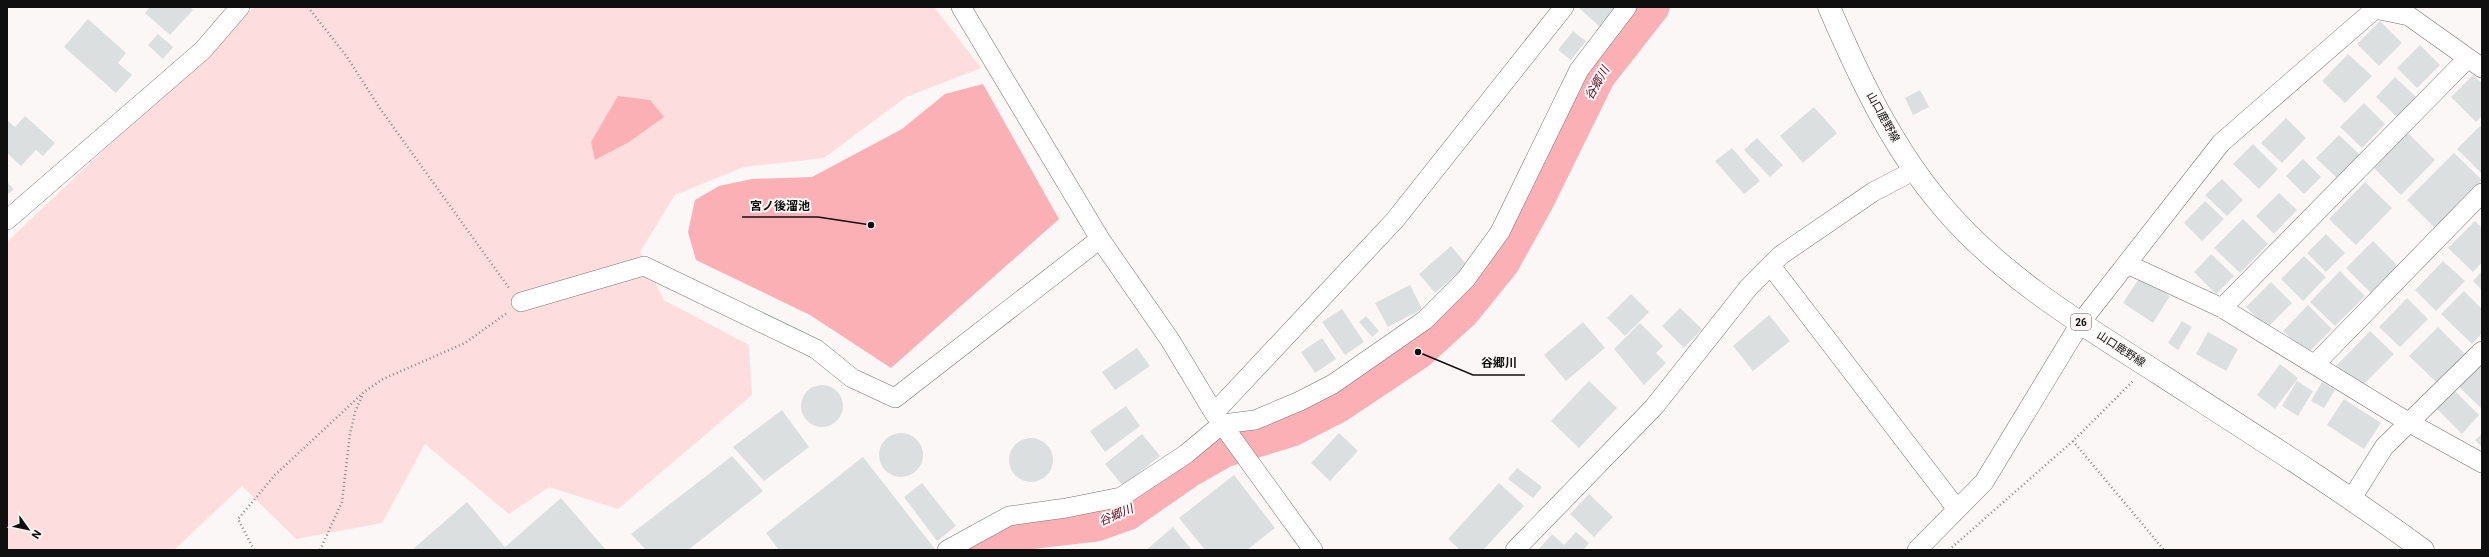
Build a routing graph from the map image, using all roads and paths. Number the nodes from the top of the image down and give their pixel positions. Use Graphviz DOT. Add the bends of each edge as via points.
graph roads {
  1 [pos="240,7"];
  2 [pos="308,7"];
  3 [pos="961,7"];
  4 [pos="1564,7"];
  5 [pos="1627,7"];
  6 [pos="1829,7"];
  7 [pos="2475,63"];
  8 [pos="1913,171"];
  9 [pos="2482,193"];
  10 [pos="7,220"];
  11 [pos="1100,239"];
  12 [pos="2127,264"];
  13 [pos="1771,266"];
  14 [pos="521,302"];
  15 [pos="2222,308"];
  16 [pos="2081,322"];
  17 [pos="2482,351"];
  18 [pos="2143,364"];
  19 [pos="2314,364"];
  20 [pos="364,392"];
  21 [pos="2408,422"];
  22 [pos="1222,424"];
  23 [pos="2073,441"];
  24 [pos="2482,463"];
  25 [pos="2352,498"];
  26 [pos="1957,509"];
  27 [pos="254,550"];
  28 [pos="320,550"];
  29 [pos="947,550"];
  30 [pos="1313,550"];
  31 [pos="1515,550"];
  32 [pos="1917,550"];
  33 [pos="1949,550"];
  34 [pos="2164,550"];
  35 [pos="2422,550"];
  1 -- 10 [label="street" via="203,50"];
  2 -- 14 [label="path" via="347,57 434,185"];
  3 -- 11 [label="street"];
  4 -- 22 [label="street" via="1395,220"];
  5 -- 22 [label="street" via="1579,70 1500,232 1466,279 1425,320 1333,384 1255,420"];
  6 -- 8 [label="main road, 山口鹿野線 / 26" via="1876,106"];
  7 -- 12 [label="street" via="2409,16 2374,9 2221,142"];
  7 -- 15 [label="street"];
  8 -- 13 [label="street" via="1841,212 1781,255"];
  8 -- 16 [label="main road, 山口鹿野線 / 26" via="1944,209 1987,252"];
  9 -- 19 [label="street"];
  11 -- 14 [label="street" via="895,398 852,378 816,349 644,266"];
  11 -- 22 [label="street" via="1170,340"];
  12 -- 15 [label="street"];
  12 -- 16 [label="street"];
  13 -- 26 [label="street"];
  13 -- 31 [label="street" via="1749,287 1654,407"];
  14 -- 20 [label="path" via="465,343 383,379"];
  15 -- 19 [label="street"];
  16 -- 18 [label="main road, 山口鹿野線 / 26"];
  16 -- 26 [label="street" via="1984,482"];
  17 -- 21 [label="street"];
  18 -- 23 [label="path" via="2134,380"];
  18 -- 25 [label="main road, 山口鹿野線 / 26"];
  19 -- 21 [label="street"];
  20 -- 27 [label="path" via="275,475 238,519"];
  20 -- 28 [label="path" via="355,412 350,434 342,502"];
  21 -- 24 [label="street"];
  21 -- 25 [label="street" via="2384,447"];
  22 -- 29 [label="street" via="1186,454 1120,497 1009,516"];
  22 -- 30 [label="street"];
  23 -- 33 [label="path"];
  23 -- 34 [label="path"];
  25 -- 35 [label="main road, 山口鹿野線 / 26"];
  26 -- 32 [label="street"];
}
